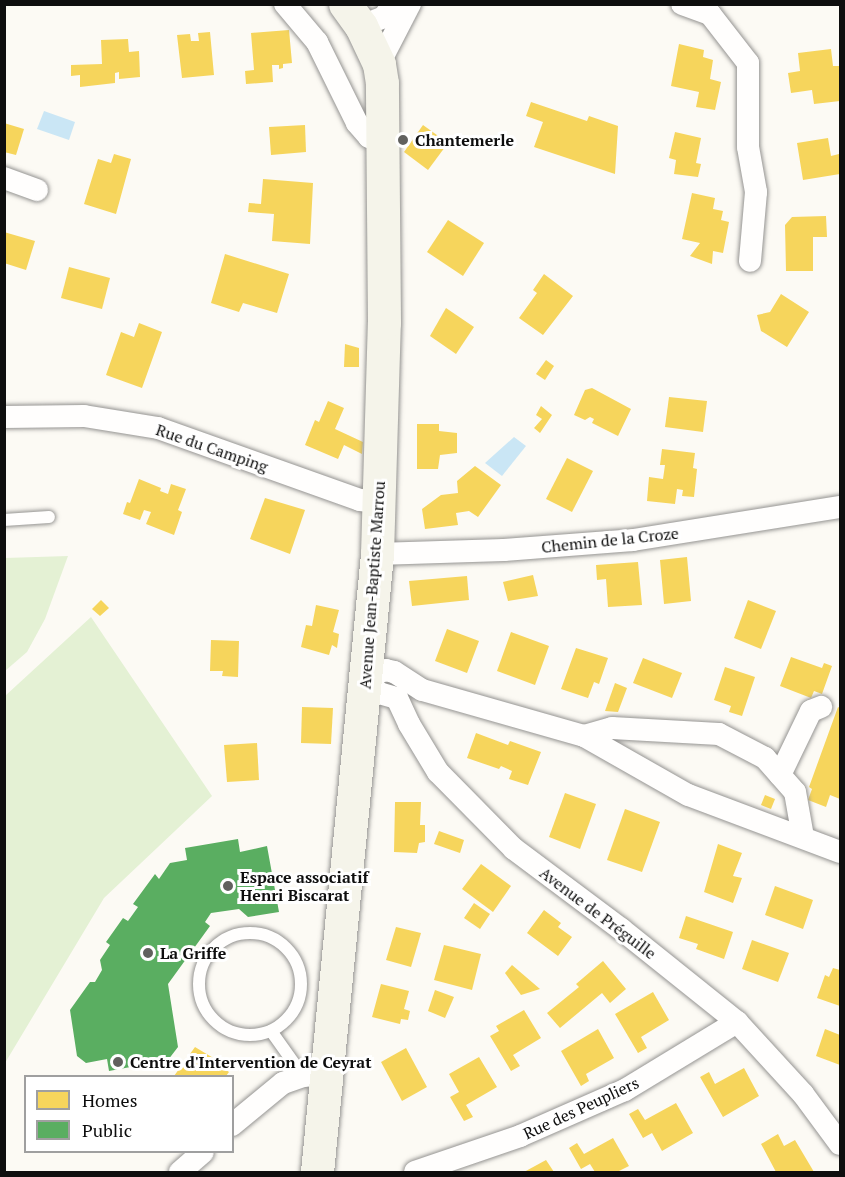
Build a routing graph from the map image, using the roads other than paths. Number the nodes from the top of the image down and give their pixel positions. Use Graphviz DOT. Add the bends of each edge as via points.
graph roads {
  1 [pos="285,4"];
  2 [pos="393,4"];
  3 [pos="410,4"];
  4 [pos="682,4"];
  5 [pos="353,15"];
  6 [pos="379,64"];
  7 [pos="384,141"];
  8 [pos="4,178"];
  9 [pos="37,190"];
  10 [pos="750,261"];
  11 [pos="4,417"];
  12 [pos="379,502"];
  13 [pos="840,507"];
  14 [pos="49,517"];
  15 [pos="4,520"];
  16 [pos="377,554"];
  17 [pos="365,677"];
  18 [pos="422,690"];
  19 [pos="397,698"];
  20 [pos="821,707"];
  21 [pos="584,736"];
  22 [pos="780,775"];
  23 [pos="803,837"];
  24 [pos="840,852"];
  25 [pos="737,1022"];
  26 [pos="271,1031"];
  27 [pos="315,1075"];
  28 [pos="234,1123"];
  29 [pos="838,1130"];
  30 [pos="202,1153"];
  31 [pos="180,1173"];
  32 [pos="317,1173"];
  33 [pos="415,1173"];
  1 -- 7 [label="street" via="317,42 357,123 369,137"];
  2 -- 5 [label="street" via="384,17"];
  3 -- 6 [label="street"];
  4 -- 10 [label="street" via="710,14 748,63 748,147 756,192"];
  5 -- 6 [label="main road, Avenue Jean-Baptiste Marrou"];
  6 -- 7 [label="main road, Avenue Jean-Baptiste Marrou"];
  7 -- 12 [label="main road, Avenue Jean-Baptiste Marrou"];
  8 -- 9 [label="street"];
  11 -- 12 [label="street, Rue du Camping" via="84,416 158,428 340,494"];
  12 -- 16 [label="main road, Avenue Jean-Baptiste Marrou"];
  13 -- 16 [label="street, Chemin de la Croze" via="633,540"];
  14 -- 15 [label="lane"];
  16 -- 17 [label="main road, Avenue Jean-Baptiste Marrou"];
  17 -- 18 [label="street" via="386,670"];
  17 -- 19 [label="street" via="379,693"];
  17 -- 27 [label="main road, Avenue Jean-Baptiste Marrou"];
  18 -- 19 [label="street"];
  18 -- 21 [label="street"];
  19 -- 25 [label="street, Avenue de Préguille" via="438,772 514,849"];
  20 -- 22 [label="street" via="811,711"];
  21 -- 22 [label="street" via="612,728 719,734 765,758"];
  21 -- 23 [label="street" via="688,795"];
  22 -- 23 [label="street" via="795,792"];
  23 -- 24 [label="street"];
  25 -- 29 [label="street, Avenue de Préguille"];
  25 -- 33 [label="street, Rue des Peupliers" via="625,1090 520,1136"];
  26 -- 26 [label="lane" via="253,1035 233,1033 205,1009 198,980 201,967 215,946 235,935 268,937 284,946 299,971 297,1002 290,1016"];
  26 -- 27 [label="lane"];
  27 -- 28 [label="street" via="283,1083"];
  27 -- 32 [label="main road, Avenue Jean-Baptiste Marrou"];
  30 -- 31 [label="street"];
}
